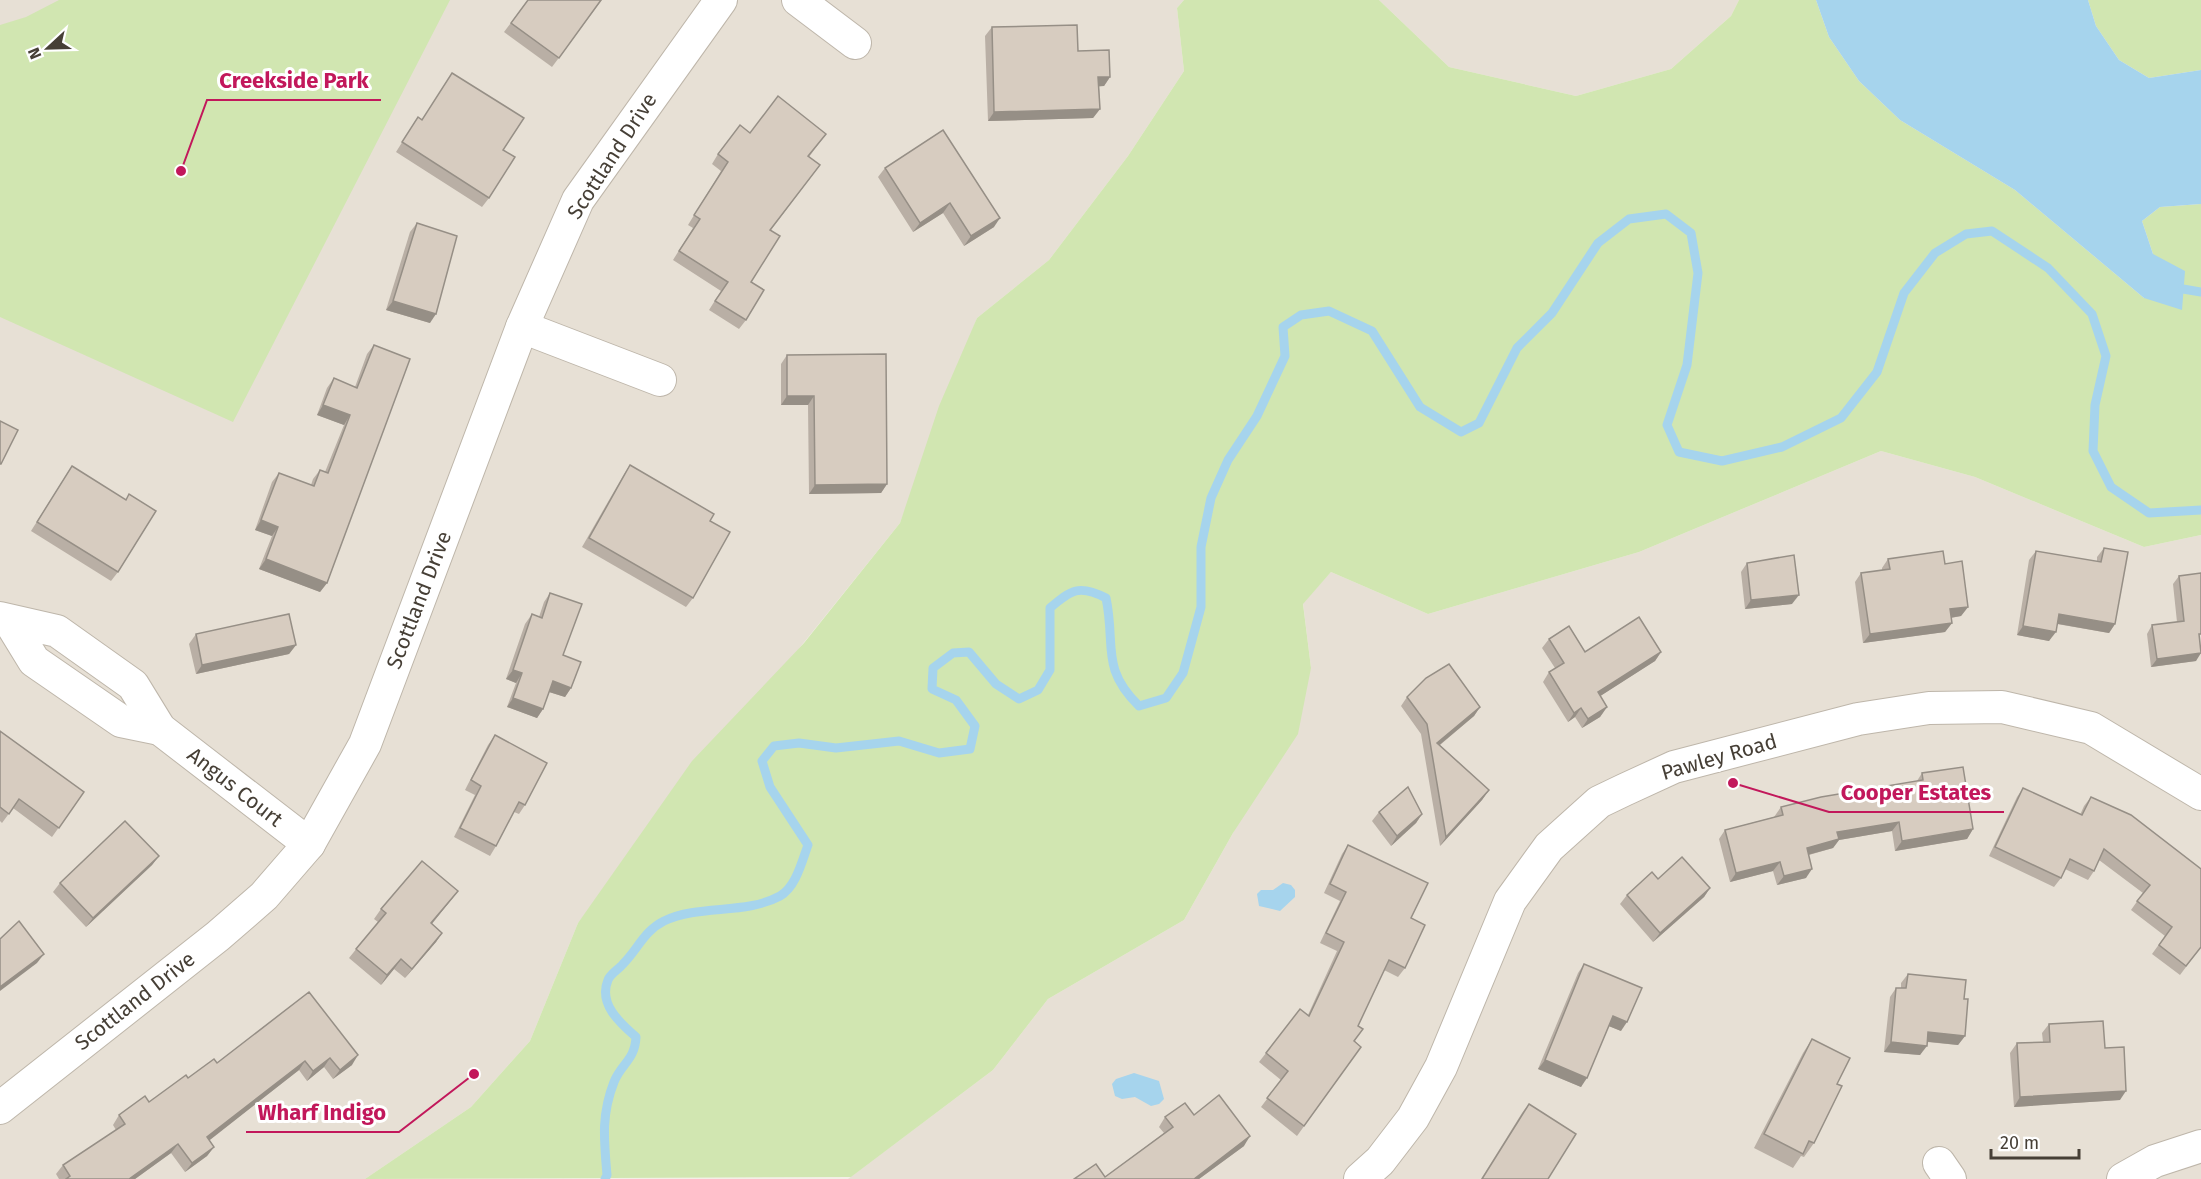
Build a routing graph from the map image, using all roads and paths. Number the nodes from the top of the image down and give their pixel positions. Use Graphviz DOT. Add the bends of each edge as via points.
graph roads {
  1 [pos="721,0"];
  2 [pos="798,0"];
  3 [pos="855,43"];
  4 [pos="522,327"];
  5 [pos="660,380"];
  6 [pos="5,620"];
  7 [pos="2201,794"];
  8 [pos="309,844"];
  9 [pos="0,1108"];
  10 [pos="2201,1146"];
  11 [pos="1360,1179"];
  12 [pos="2123,1179"];
  1 -- 4 [label="street, Scottland Drive" via="578,200"];
  2 -- 3 [label="street"];
  4 -- 5 [label="street"];
  4 -- 8 [label="street, Scottland Drive" via="365,744"];
  6 -- 8 [label="street, Angus Court" via="57,631 133,686 160,729"];
  7 -- 11 [label="street, Pawley Road" via="2091,728 2002,707 1929,708 1858,719 1674,767 1599,802 1549,847 1510,901 1441,1067 1413,1118 1380,1161"];
  8 -- 9 [label="street, Scottland Drive" via="256,903"];
  10 -- 12 [label="street" via="2155,1161"];
}
